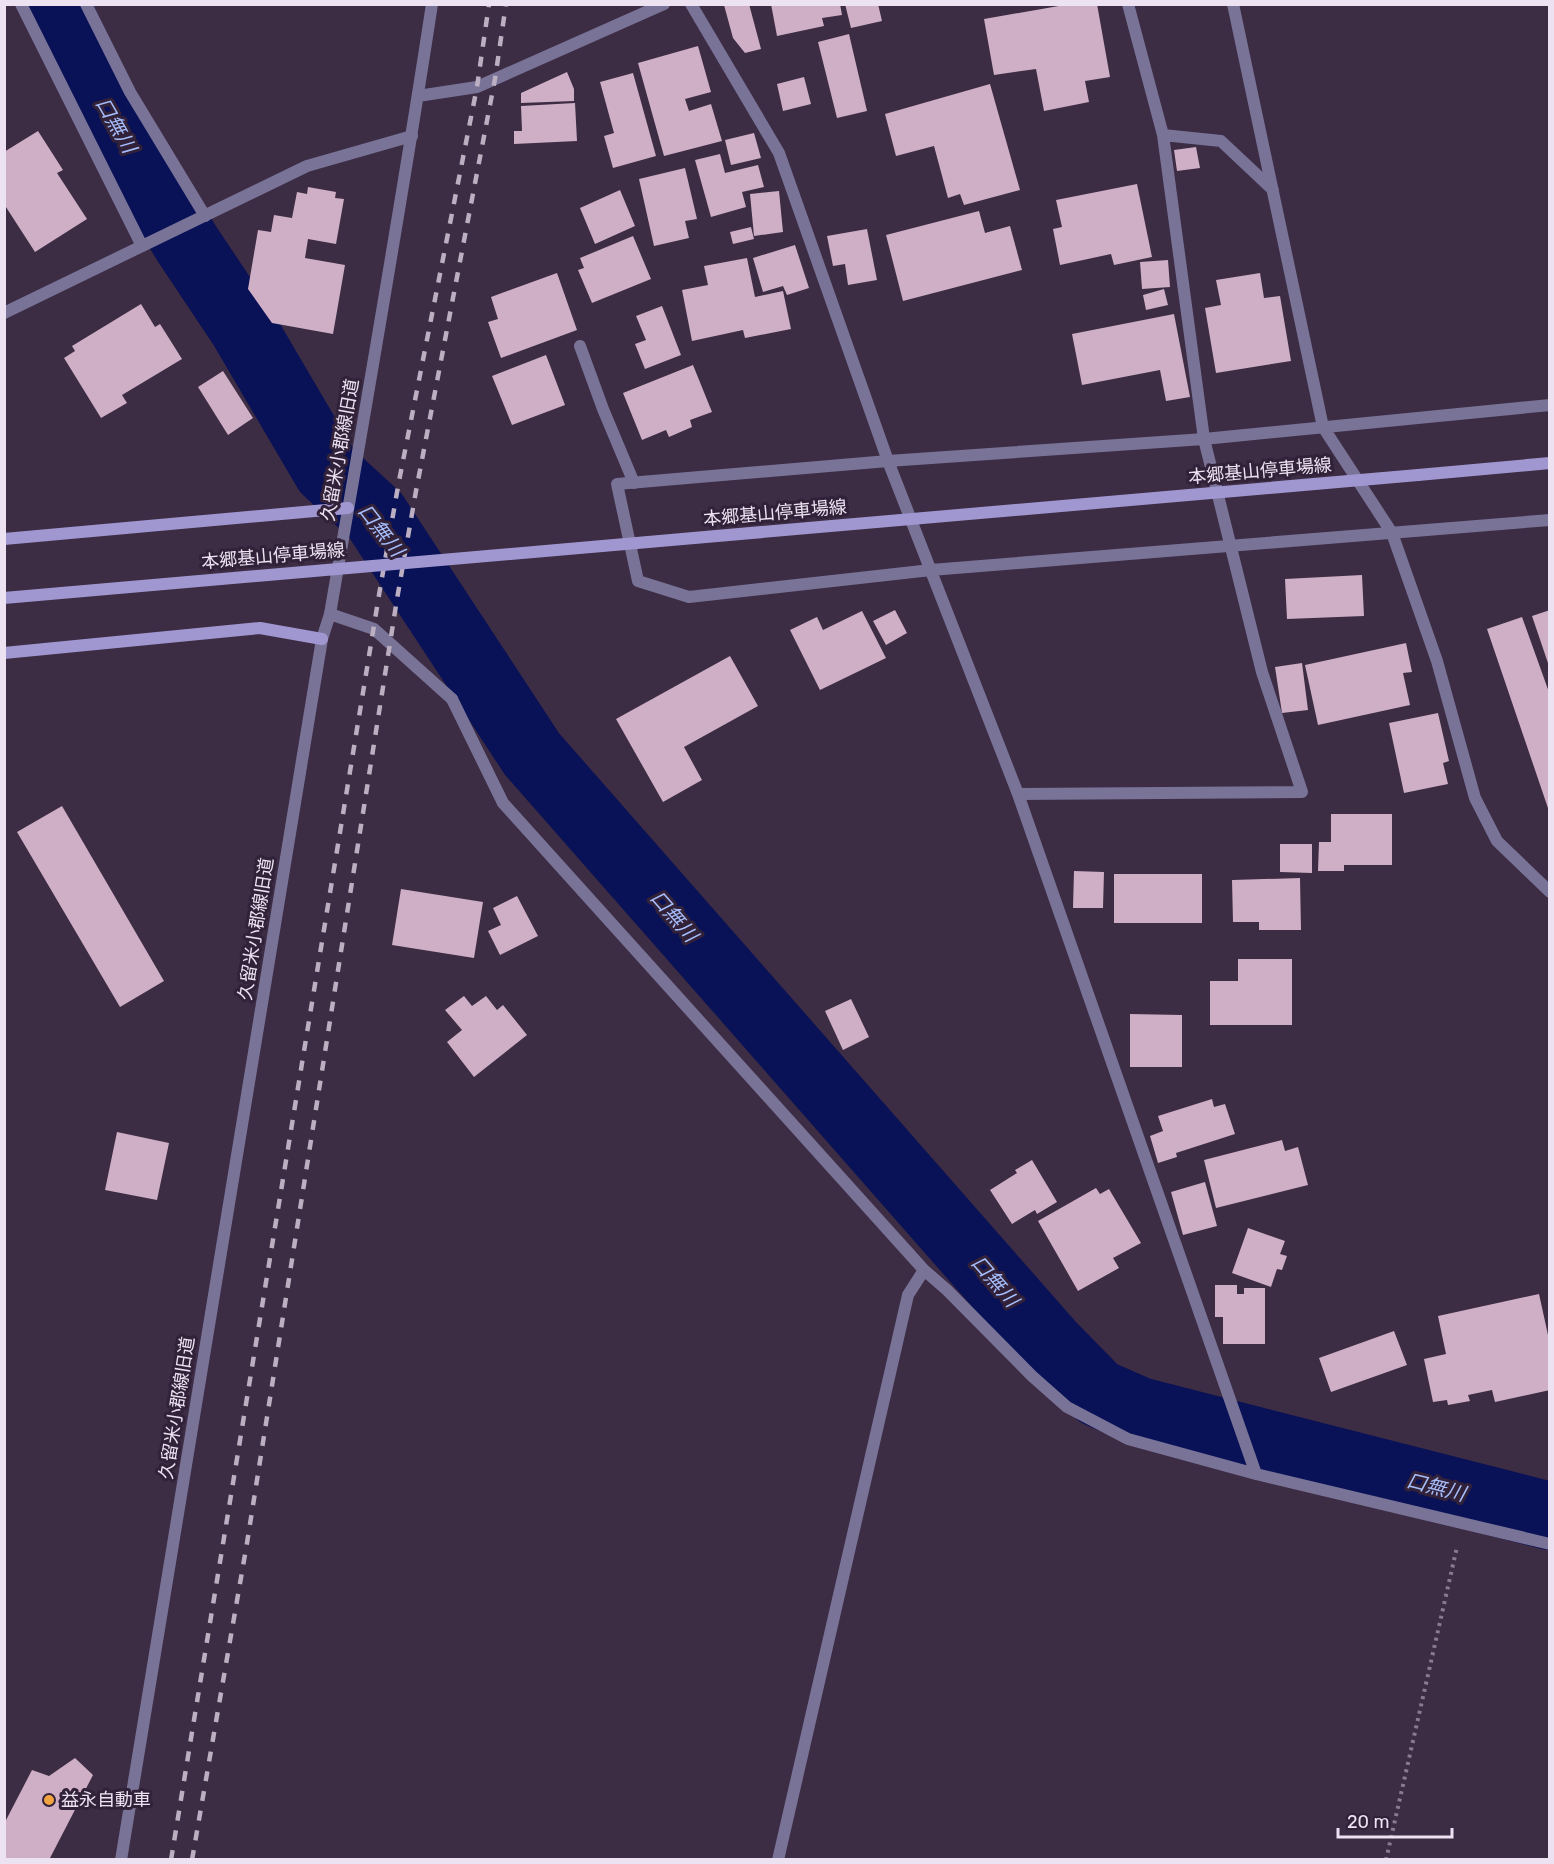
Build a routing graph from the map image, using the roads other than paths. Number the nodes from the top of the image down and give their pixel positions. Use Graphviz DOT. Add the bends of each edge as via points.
graph roads {
  1 [pos="21,4"];
  2 [pos="86,4"];
  3 [pos="432,4"];
  4 [pos="664,4"];
  5 [pos="691,4"];
  6 [pos="1128,4"];
  7 [pos="1233,4"];
  8 [pos="418,96"];
  9 [pos="1163,135"];
  10 [pos="412,136"];
  11 [pos="1273,190"];
  12 [pos="205,216"];
  13 [pos="142,246"];
  14 [pos="4,313"];
  15 [pos="580,346"];
  16 [pos="1550,405"];
  17 [pos="1323,427"];
  18 [pos="1204,439"];
  19 [pos="888,461"];
  20 [pos="1550,463"];
  21 [pos="634,483"];
  22 [pos="348,508"];
  23 [pos="1550,520"];
  24 [pos="1392,533"];
  25 [pos="4,539"];
  26 [pos="1231,545"];
  27 [pos="931,570"];
  28 [pos="4,598"];
  29 [pos="330,614"];
  30 [pos="322,639"];
  31 [pos="4,653"];
  32 [pos="1018,794"];
  33 [pos="1550,892"];
  34 [pos="924,1270"];
  35 [pos="1256,1474"];
  36 [pos="1550,1544"];
  37 [pos="121,1860"];
  38 [pos="778,1860"];
  1 -- 13 [label="street"];
  2 -- 12 [label="street" via="130,92"];
  3 -- 8 [label="street, 久留米小郡線旧道"];
  4 -- 8 [label="street" via="477,87"];
  5 -- 19 [label="street" via="779,153"];
  6 -- 9 [label="street"];
  7 -- 11 [label="street"];
  8 -- 10 [label="street, 久留米小郡線旧道"];
  9 -- 11 [label="street" via="1221,141"];
  9 -- 18 [label="street"];
  10 -- 12 [label="street" via="307,166"];
  10 -- 22 [label="street, 久留米小郡線旧道"];
  11 -- 17 [label="street"];
  12 -- 13 [label="street"];
  13 -- 14 [label="street"];
  15 -- 21 [label="street"];
  16 -- 17 [label="street"];
  17 -- 18 [label="street"];
  17 -- 24 [label="street"];
  18 -- 19 [label="street"];
  18 -- 26 [label="street"];
  19 -- 21 [label="street"];
  19 -- 27 [label="street"];
  20 -- 28 [label="main road, 本郷基山停車場線, bridge"];
  21 -- 27 [label="street" via="618,484 638,581 689,597"];
  22 -- 25 [label="main road"];
  22 -- 29 [label="street, 久留米小郡線旧道"];
  23 -- 24 [label="street"];
  24 -- 26 [label="street"];
  24 -- 33 [label="street" via="1437,661 1474,798 1497,841"];
  26 -- 27 [label="street"];
  26 -- 32 [label="street" via="1262,672 1302,792"];
  27 -- 32 [label="street"];
  29 -- 30 [label="street, 久留米小郡線旧道"];
  29 -- 34 [label="street" via="374,630 452,699 503,803"];
  30 -- 31 [label="main road" via="260,628"];
  30 -- 37 [label="street, 久留米小郡線旧道"];
  32 -- 35 [label="street"];
  34 -- 35 [label="street" via="1067,1407 1128,1439"];
  34 -- 38 [label="street" via="908,1295"];
  35 -- 36 [label="street"];
}
